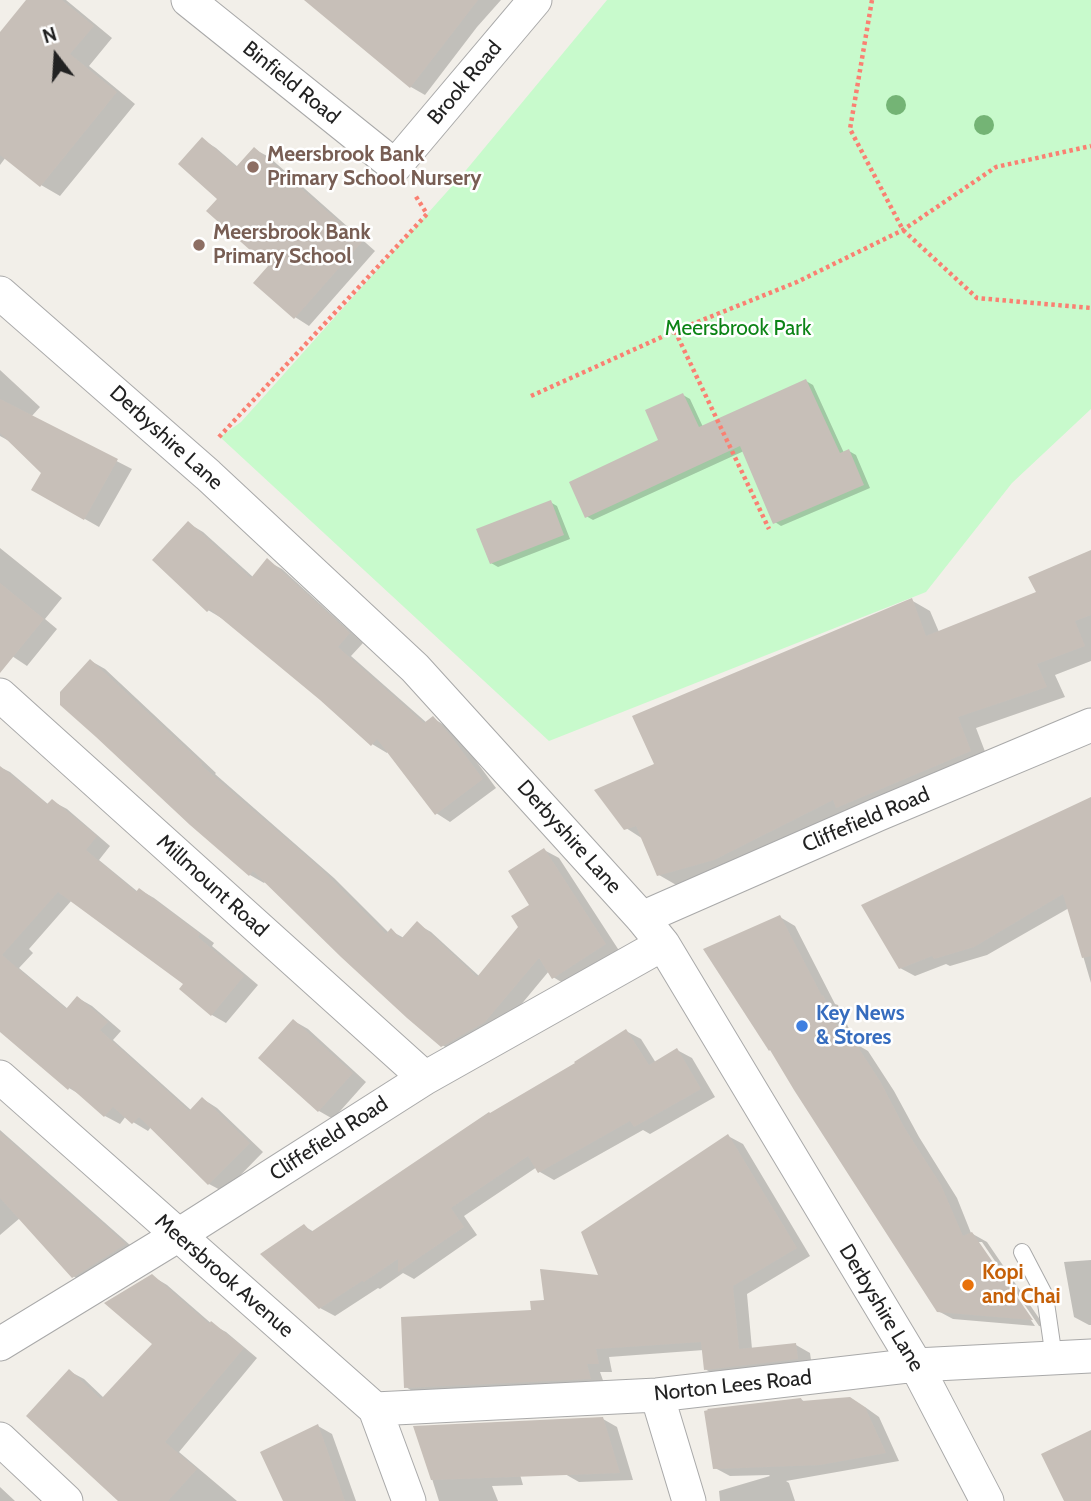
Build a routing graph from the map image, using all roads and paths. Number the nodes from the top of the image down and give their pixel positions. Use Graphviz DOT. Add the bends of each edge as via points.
graph roads {
  1 [pos="188,0"];
  2 [pos="535,0"];
  3 [pos="872,0"];
  4 [pos="1091,146"];
  5 [pos="395,166"];
  6 [pos="903,230"];
  7 [pos="0,293"];
  8 [pos="1091,308"];
  9 [pos="675,331"];
  10 [pos="531,396"];
  11 [pos="193,463"];
  12 [pos="769,529"];
  13 [pos="0,695"];
  14 [pos="1091,725"];
  15 [pos="642,918"];
  16 [pos="663,944"];
  17 [pos="0,1077"];
  18 [pos="425,1078"];
  19 [pos="177,1236"];
  20 [pos="1022,1252"];
  21 [pos="0,1344"];
  22 [pos="1091,1356"];
  23 [pos="1054,1358"];
  24 [pos="916,1365"];
  25 [pos="657,1395"];
  26 [pos="374,1409"];
  27 [pos="0,1439"];
  28 [pos="66,1501"];
  29 [pos="409,1501"];
  30 [pos="689,1501"];
  31 [pos="987,1501"];
  1 -- 5 [label="street, Binfield Road"];
  2 -- 5 [label="street, Brook Road"];
  3 -- 6 [label="path" via="850,129"];
  4 -- 6 [label="path" via="996,167"];
  5 -- 11 [label="path" via="427,214"];
  6 -- 8 [label="path" via="977,298"];
  6 -- 9 [label="path" via="797,282"];
  7 -- 11 [label="street, Derbyshire Lane"];
  9 -- 10 [label="path"];
  9 -- 12 [label="path"];
  11 -- 15 [label="street, Derbyshire Lane" via="415,668"];
  13 -- 18 [label="street, Millmount Road"];
  14 -- 15 [label="street, Cliffefield Road"];
  15 -- 16 [label="street, Derbyshire Lane"];
  16 -- 18 [label="street, Cliffefield Road"];
  16 -- 24 [label="street, Derbyshire Lane"];
  17 -- 19 [label="street, Meersbrook Avenue"];
  18 -- 19 [label="street, Cliffefield Road"];
  19 -- 21 [label="street, Cliffefield Road"];
  19 -- 26 [label="street, Meersbrook Avenue"];
  20 -- 23 [label="lane" via="1045,1296"];
  22 -- 23 [label="street, Norton Lees Road"];
  23 -- 24 [label="street, Norton Lees Road"];
  24 -- 25 [label="street, Norton Lees Road"];
  24 -- 31 [label="street, Derbyshire Lane"];
  25 -- 26 [label="street, Norton Lees Road"];
  25 -- 30 [label="street"];
  26 -- 29 [label="street, Meersbrook Avenue"];
  27 -- 28 [label="street"];
}
